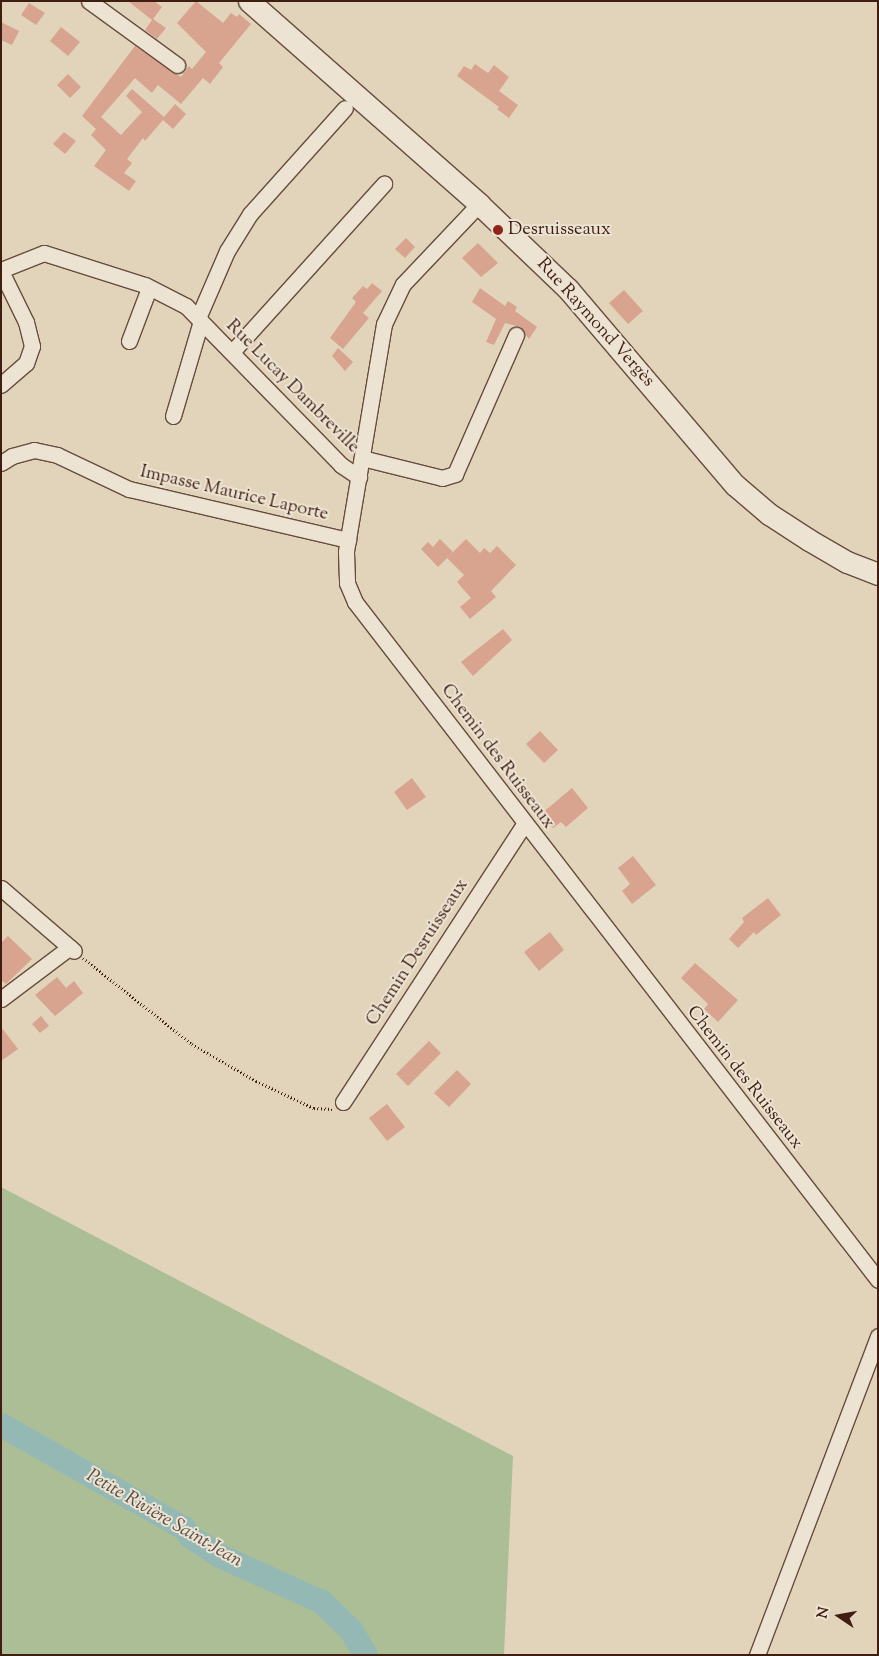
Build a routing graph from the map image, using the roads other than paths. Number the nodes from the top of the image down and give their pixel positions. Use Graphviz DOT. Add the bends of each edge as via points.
graph roads {
  1 [pos="89,1"];
  2 [pos="249,1"];
  3 [pos="177,65"];
  4 [pos="345,108"];
  5 [pos="384,184"];
  6 [pos="479,204"];
  7 [pos="1,271"];
  8 [pos="149,288"];
  9 [pos="199,320"];
  10 [pos="516,335"];
  11 [pos="129,341"];
  12 [pos="232,352"];
  13 [pos="1,385"];
  14 [pos="173,416"];
  15 [pos="362,458"];
  16 [pos="1,463"];
  17 [pos="359,477"];
  18 [pos="348,540"];
  19 [pos="878,574"];
  20 [pos="524,824"];
  21 [pos="1,888"];
  22 [pos="1,999"];
  23 [pos="343,1102"];
  24 [pos="878,1280"];
  25 [pos="878,1336"];
  26 [pos="757,1655"];
  1 -- 3 [label="street"];
  2 -- 6 [label="main road, Rue Raymond Vergès"];
  4 -- 9 [label="street" via="250,214 227,251"];
  5 -- 12 [label="street"];
  6 -- 15 [label="street, Chemin des Ruisseaux" via="403,284 384,324"];
  6 -- 19 [label="main road, Rue Raymond Vergès" via="568,288 735,485 769,514 809,540 847,562"];
  7 -- 8 [label="street, Rue Lucay Dambreville" via="44,253"];
  7 -- 13 [label="street" via="26,322 32,346 26,363"];
  8 -- 9 [label="street, Rue Lucay Dambreville" via="186,306"];
  8 -- 11 [label="street"];
  9 -- 12 [label="street, Rue Lucay Dambreville"];
  9 -- 14 [label="street, Rue Lucay Dambreville"];
  10 -- 15 [label="street" via="455,474 442,478"];
  12 -- 17 [label="street, Rue Lucay Dambreville" via="341,465"];
  15 -- 17 [label="street, Chemin des Ruisseaux"];
  16 -- 18 [label="street, Impasse Maurice Laporte" via="34,450 57,455 129,489"];
  17 -- 18 [label="street, Chemin des Ruisseaux"];
  18 -- 20 [label="street, Chemin des Ruisseaux" via="347,582 355,602"];
  20 -- 23 [label="street, Chemin Desruisseaux"];
  20 -- 24 [label="street, Chemin des Ruisseaux"];
  21 -- 22 [label="street" via="72,949"];
  25 -- 26 [label="street"];
}
